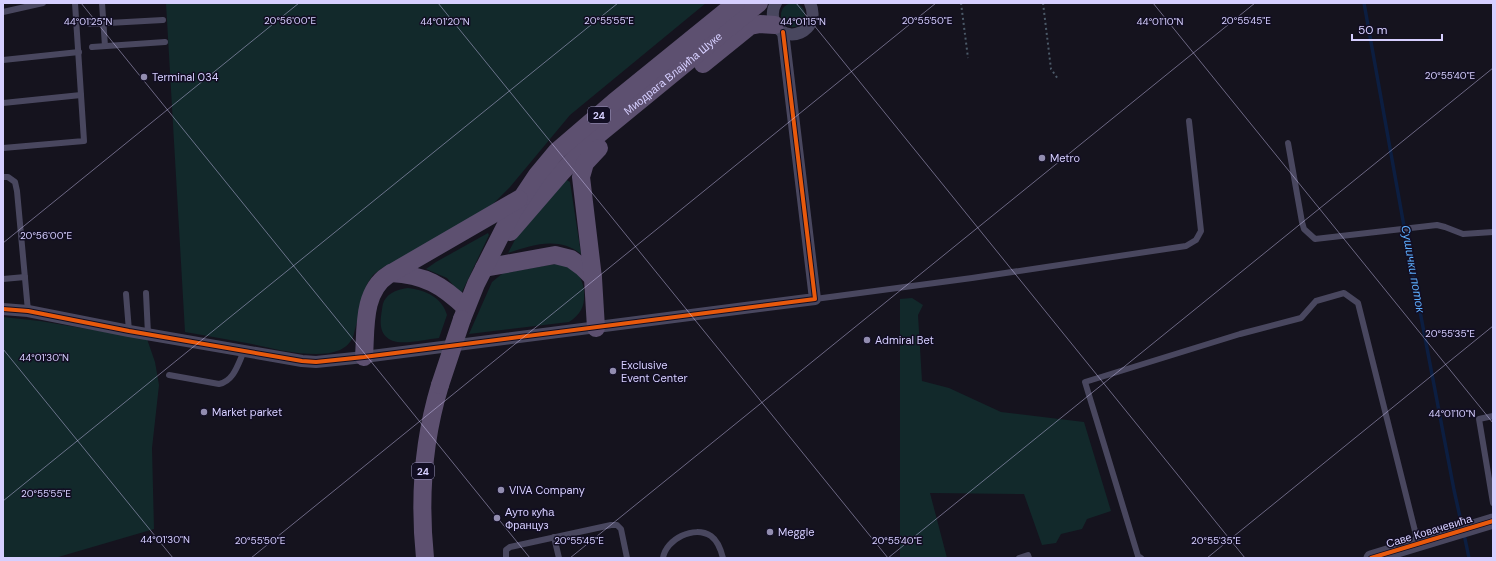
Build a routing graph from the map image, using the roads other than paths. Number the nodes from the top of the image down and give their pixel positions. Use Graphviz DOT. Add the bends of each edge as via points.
graph roads {
  1 [pos="43,3"];
  2 [pos="75,3"];
  3 [pos="102,3"];
  4 [pos="736,3"];
  5 [pos="759,3"];
  6 [pos="776,3"];
  7 [pos="810,3"];
  8 [pos="3,12"];
  9 [pos="163,20"];
  10 [pos="104,23"];
  11 [pos="90,24"];
  12 [pos="779,29"];
  13 [pos="165,42"];
  14 [pos="105,46"];
  15 [pos="92,47"];
  16 [pos="79,52"];
  17 [pos="3,60"];
  18 [pos="656,88"];
  19 [pos="81,95"];
  20 [pos="639,101"];
  21 [pos="3,103"];
  22 [pos="1190,121"];
  23 [pos="1288,143"];
  24 [pos="3,148"];
  25 [pos="3,177"];
  26 [pos="520,199"];
  27 [pos="1493,232"];
  28 [pos="488,261"];
  29 [pos="391,273"];
  30 [pos="25,277"];
  31 [pos="593,278"];
  32 [pos="3,279"];
  33 [pos="146,293"];
  34 [pos="126,294"];
  35 [pos="815,299"];
  36 [pos="3,309"];
  37 [pos="28,311"];
  38 [pos="464,313"];
  39 [pos="596,328"];
  40 [pos="129,331"];
  41 [pos="148,334"];
  42 [pos="244,351"];
  43 [pos="364,357"];
  44 [pos="169,375"];
  45 [pos="1493,416"];
  46 [pos="1493,503"];
  47 [pos="1489,523"];
  48 [pos="554,537"];
  49 [pos="1418,544"];
  50 [pos="425,558"];
  51 [pos="506,558"];
  52 [pos="559,558"];
  53 [pos="627,558"];
  54 [pos="663,558"];
  55 [pos="723,558"];
  56 [pos="1019,558"];
  57 [pos="1029,558"];
  58 [pos="1141,558"];
  59 [pos="1371,558"];
  1 -- 8 [label="lane"];
  2 -- 16 [label="lane"];
  3 -- 10 [label="lane"];
  4 -- 26 [label="main road, Миодрага Влајића Шуке / 24" via="557,151"];
  5 -- 18 [label="main road, Миодрага Влајића Шуке / 24"];
  6 -- 12 [label="street" via="773,11"];
  7 -- 12 [label="street" via="813,16 808,28 796,34"];
  9 -- 10 [label="lane"];
  10 -- 11 [label="lane"];
  10 -- 14 [label="lane"];
  12 -- 18 [label="main road" via="760,24 750,26 683,77"];
  12 -- 35 [label="street"];
  13 -- 14 [label="lane"];
  14 -- 15 [label="lane"];
  16 -- 17 [label="lane"];
  16 -- 19 [label="lane"];
  18 -- 20 [label="main road, Миодрага Влајића Шуке / 24"];
  19 -- 21 [label="lane"];
  19 -- 24 [label="lane" via="84,141"];
  20 -- 28 [label="main road, Миодрага Влајића Шуке / 24" via="585,146"];
  20 -- 31 [label="main road" via="630,116 588,160 582,172 581,185"];
  22 -- 35 [label="lane" via="1201,231 1196,240 1186,246"];
  23 -- 27 [label="lane" via="1302,222 1308,234 1315,238 1437,225 1463,234"];
  25 -- 30 [label="lane" via="15,182 17,191"];
  26 -- 28 [label="main road, Миодрага Влајића Шуке / 24"];
  26 -- 29 [label="main road"];
  28 -- 31 [label="main road" via="555,255 571,259"];
  28 -- 38 [label="main road, Миодрага Влајића Шуке / 24"];
  29 -- 38 [label="main road" via="413,275 429,280 446,290"];
  29 -- 43 [label="main road" via="380,282 371,296"];
  30 -- 32 [label="lane"];
  30 -- 37 [label="lane"];
  31 -- 39 [label="main road"];
  33 -- 41 [label="lane"];
  34 -- 40 [label="lane"];
  35 -- 39 [label="street"];
  36 -- 37 [label="street"];
  37 -- 40 [label="street"];
  38 -- 50 [label="main road, Миодрага Влајића Шуке / 24, bridge" via="428,430 423,468"];
  39 -- 43 [label="street"];
  40 -- 41 [label="street"];
  41 -- 42 [label="street"];
  42 -- 43 [label="street" via="316,362"];
  42 -- 44 [label="lane" via="231,379 225,383"];
  45 -- 46 [label="lane" via="1479,419"];
  47 -- 49 [label="street, Саве Ковачевића"];
  48 -- 51 [label="lane" via="510,547 506,550"];
  48 -- 52 [label="lane"];
  48 -- 53 [label="lane" via="617,525 621,530"];
  49 -- 58 [label="lane" via="1358,303 1344,293 1316,302 1301,318 1085,382 1138,556"];
  49 -- 59 [label="street, Саве Ковачевића"];
  54 -- 55 [label="lane" via="664,552 673,541 686,534 698,532 711,536 720,548"];
  56 -- 57 [label="lane" via="1028,555"];
}
